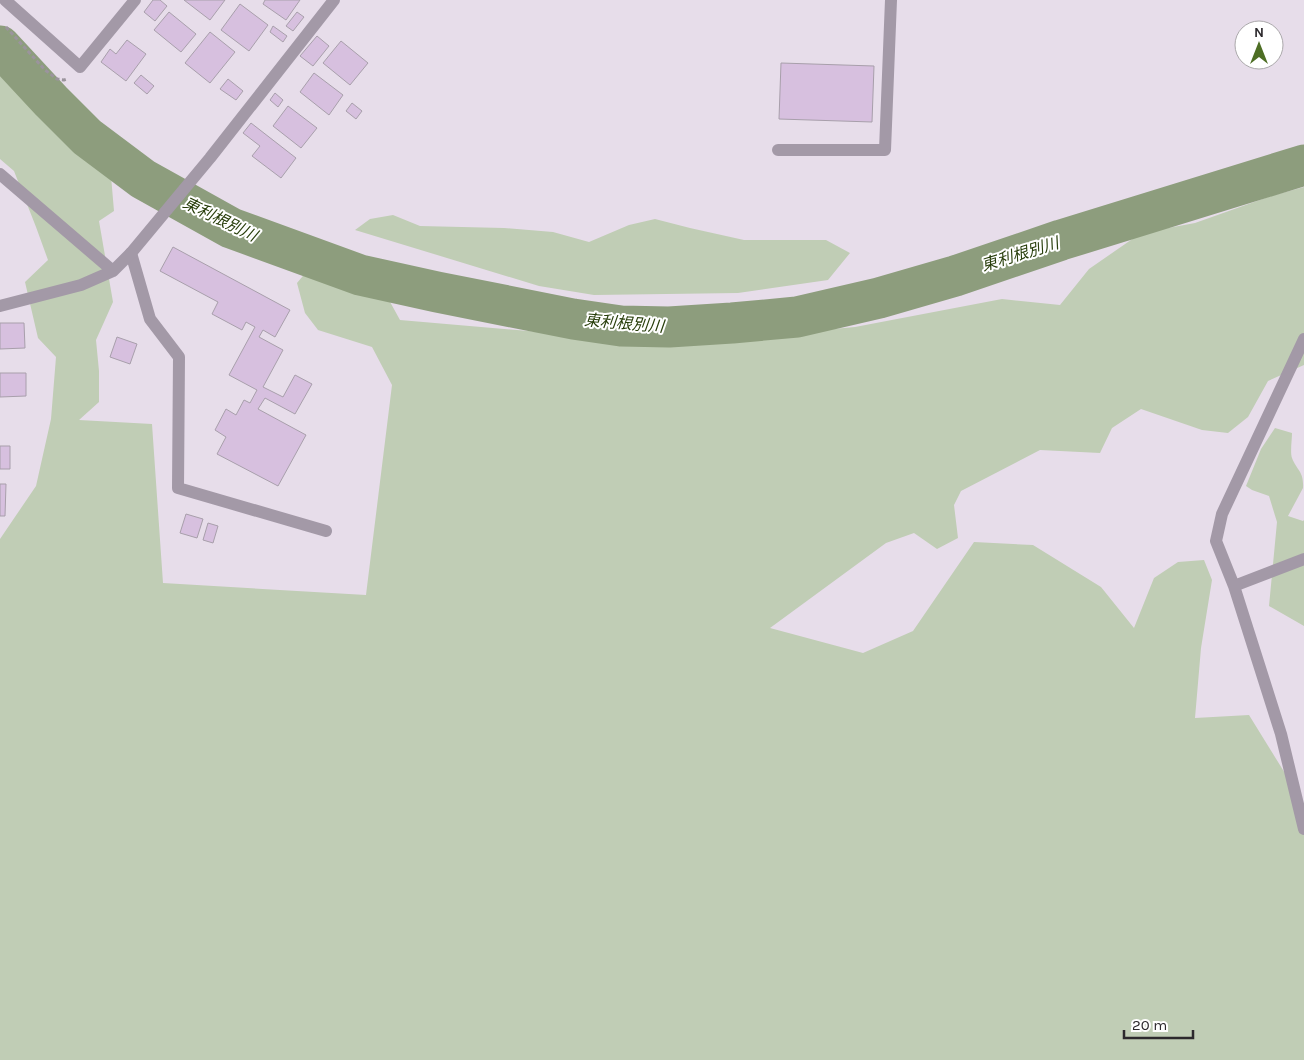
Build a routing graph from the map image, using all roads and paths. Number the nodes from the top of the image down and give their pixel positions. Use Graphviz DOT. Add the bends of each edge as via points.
graph roads {
  1 [pos="5,0"];
  2 [pos="135,0"];
  3 [pos="333,0"];
  4 [pos="891,0"];
  5 [pos="0,21"];
  6 [pos="80,67"];
  7 [pos="778,150"];
  8 [pos="0,174"];
  9 [pos="131,253"];
  10 [pos="113,271"];
  11 [pos="0,306"];
  12 [pos="1304,340"];
  13 [pos="326,531"];
  14 [pos="1304,559"];
  15 [pos="1234,586"];
  16 [pos="1304,829"];
  1 -- 6 [label="street"];
  2 -- 6 [label="street"];
  3 -- 9 [label="street"];
  4 -- 7 [label="street" via="885,150"];
  5 -- 6 [label="path" via="57,80 74,75"];
  8 -- 10 [label="street"];
  9 -- 10 [label="street"];
  9 -- 13 [label="street" via="150,319 179,357 178,488"];
  10 -- 11 [label="street" via="81,285"];
  12 -- 15 [label="street" via="1222,514 1216,541"];
  14 -- 15 [label="street"];
  15 -- 16 [label="street" via="1281,734"];
}
